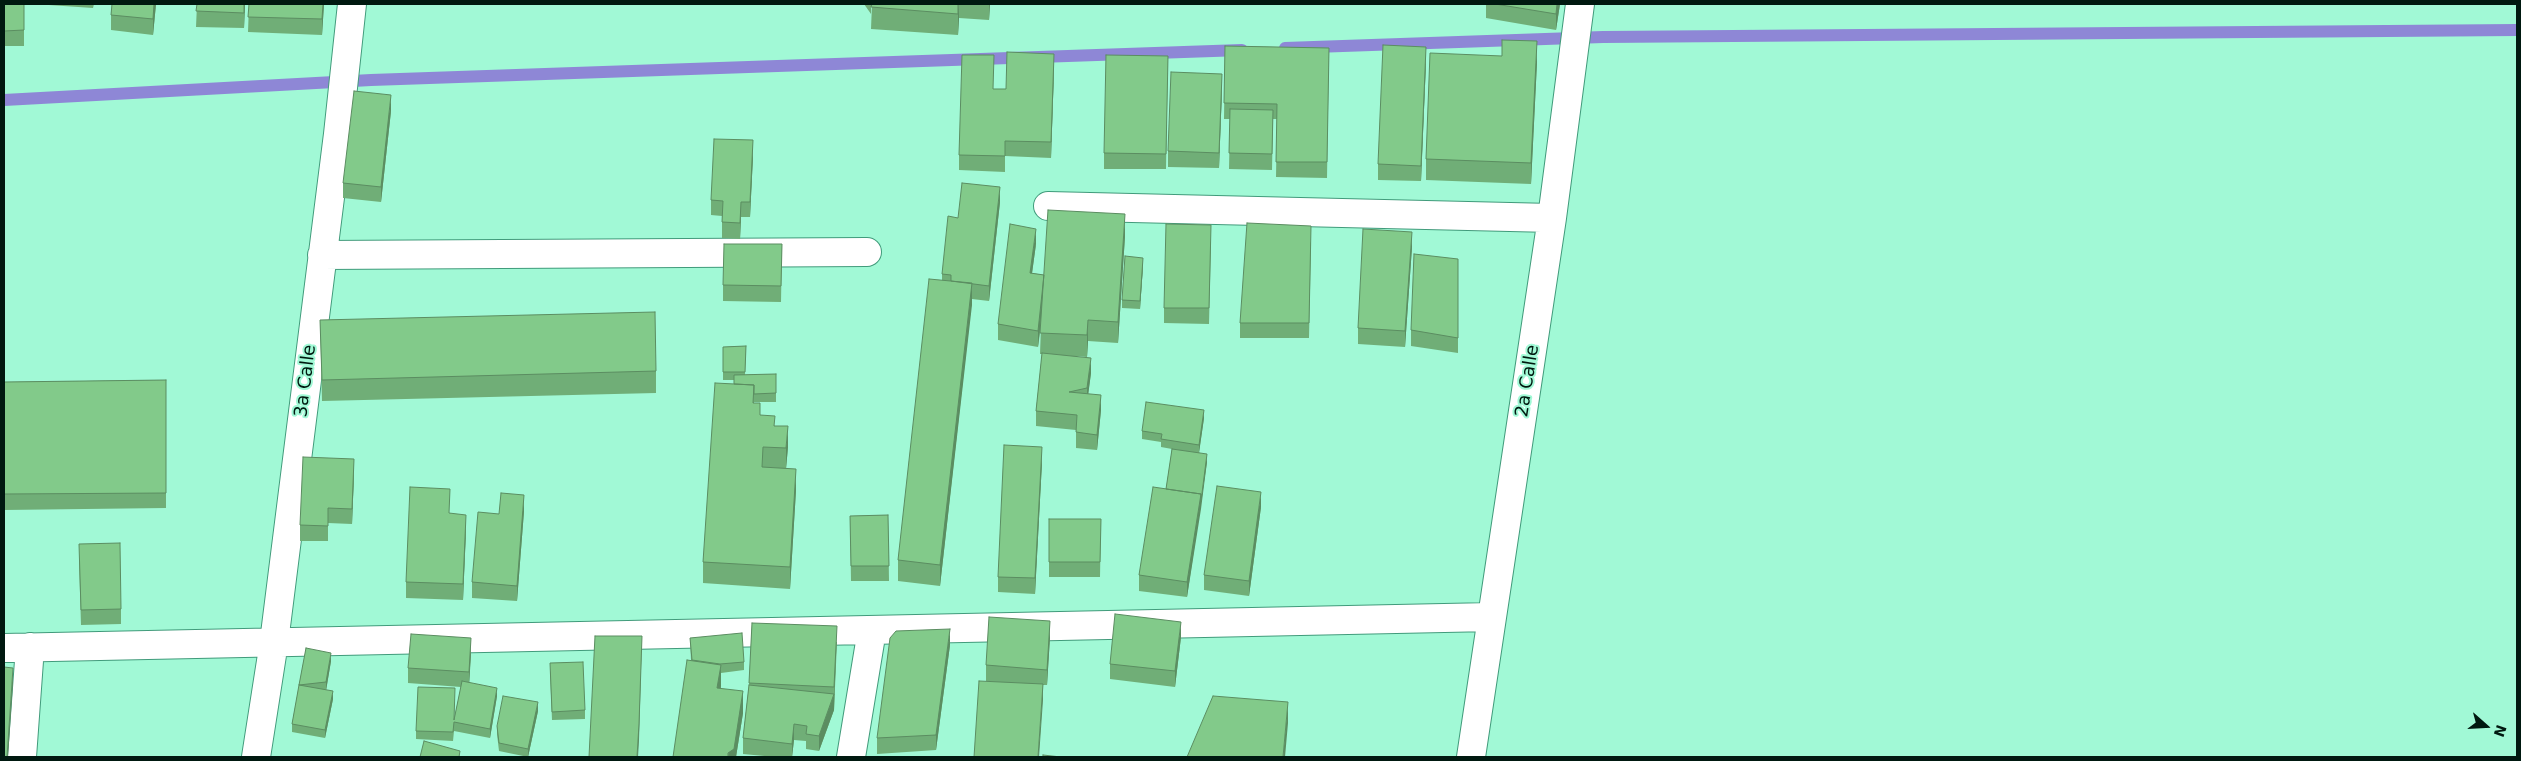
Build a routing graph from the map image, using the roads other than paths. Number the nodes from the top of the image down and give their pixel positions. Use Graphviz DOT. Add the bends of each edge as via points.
graph roads {
  1 [pos="352,4"];
  2 [pos="1579,9"];
  3 [pos="1048,206"];
  4 [pos="1552,218"];
  5 [pos="867,252"];
  6 [pos="322,255"];
  7 [pos="1492,617"];
  8 [pos="872,630"];
  9 [pos="274,642"];
  10 [pos="17,648"];
  11 [pos="22,757"];
  12 [pos="256,757"];
  13 [pos="851,757"];
  14 [pos="1471,757"];
  1 -- 6 [label="street, 3a Calle"];
  2 -- 4 [label="street, 2a Calle"];
  3 -- 4 [label="street"];
  4 -- 7 [label="street, 2a Calle"];
  5 -- 6 [label="street"];
  6 -- 9 [label="street, 3a Calle"];
  7 -- 8 [label="street"];
  7 -- 14 [label="street, 2a Calle"];
  8 -- 9 [label="street"];
  8 -- 13 [label="street"];
  9 -- 10 [label="street"];
  9 -- 12 [label="street, 3a Calle"];
  10 -- 11 [label="street"];
}
